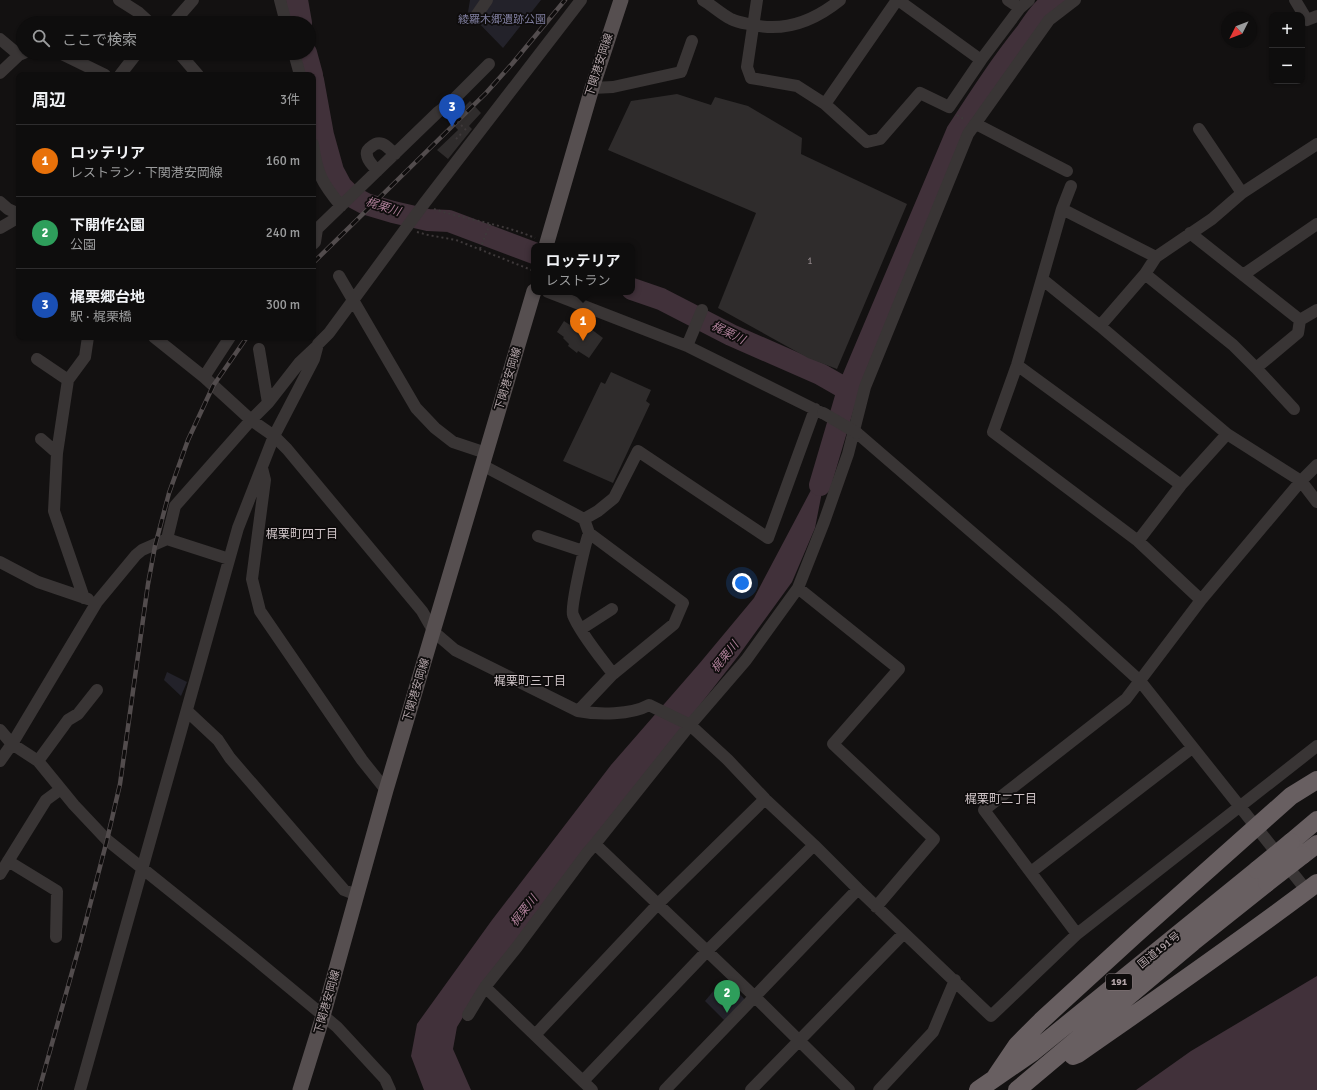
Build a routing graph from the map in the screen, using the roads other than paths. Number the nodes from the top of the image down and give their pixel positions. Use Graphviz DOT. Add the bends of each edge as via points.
graph roads {
  1 [pos="118,0"];
  2 [pos="193,0"];
  3 [pos="280,0"];
  4 [pos="487,0"];
  5 [pos="581,0"];
  6 [pos="621,0"];
  7 [pos="703,0"];
  8 [pos="757,0"];
  9 [pos="840,0"];
  10 [pos="898,0"];
  11 [pos="1008,0"];
  12 [pos="1075,0"];
  13 [pos="1295,0"];
  14 [pos="1024,4"];
  15 [pos="142,16"];
  16 [pos="179,16"];
  17 [pos="284,16"];
  18 [pos="476,16"];
  19 [pos="1317,16"];
  20 [pos="754,25"];
  21 [pos="0,39"];
  22 [pos="692,41"];
  23 [pos="16,50"];
  24 [pos="16,59"];
  25 [pos="74,60"];
  26 [pos="132,60"];
  27 [pos="185,60"];
  28 [pos="296,60"];
  29 [pos="981,60"];
  30 [pos="489,64"];
  31 [pos="99,72"];
  32 [pos="122,72"];
  33 [pos="195,72"];
  34 [pos="299,72"];
  35 [pos="0,73"];
  36 [pos="592,88"];
  37 [pos="825,104"];
  38 [pos="973,124"];
  39 [pos="1199,129"];
  40 [pos="1317,144"];
  41 [pos="395,154"];
  42 [pos="316,163"];
  43 [pos="377,171"];
  44 [pos="1067,171"];
  45 [pos="1071,186"];
  46 [pos="1242,193"];
  47 [pos="0,202"];
  48 [pos="342,204"];
  49 [pos="1062,209"];
  50 [pos="16,214"];
  51 [pos="16,218"];
  52 [pos="1317,224"];
  53 [pos="316,226"];
  54 [pos="0,228"];
  55 [pos="1190,234"];
  56 [pos="546,243"];
  57 [pos="1156,257"];
  58 [pos="1145,274"];
  59 [pos="1243,275"];
  60 [pos="339,276"];
  61 [pos="1042,279"];
  62 [pos="533,295"];
  63 [pos="556,295"];
  64 [pos="354,300"];
  65 [pos="702,310"];
  66 [pos="1317,310"];
  67 [pos="1300,320"];
  68 [pos="1100,326"];
  69 [pos="88,340"];
  70 [pos="158,340"];
  71 [pos="228,340"];
  72 [pos="318,344"];
  73 [pos="687,346"];
  74 [pos="259,349"];
  75 [pos="36,359"];
  76 [pos="1017,365"];
  77 [pos="1256,368"];
  78 [pos="204,377"];
  79 [pos="68,380"];
  80 [pos="268,403"];
  81 [pos="1294,409"];
  82 [pos="819,411"];
  83 [pos="251,420"];
  84 [pos="1227,434"];
  85 [pos="274,436"];
  86 [pos="41,439"];
  87 [pos="57,453"];
  88 [pos="484,459"];
  89 [pos="1317,466"];
  90 [pos="262,467"];
  91 [pos="1301,481"];
  92 [pos="1180,485"];
  93 [pos="1317,502"];
  94 [pos="584,518"];
  95 [pos="588,533"];
  96 [pos="538,536"];
  97 [pos="167,539"];
  98 [pos="1138,541"];
  99 [pos="583,551"];
  100 [pos="229,559"];
  101 [pos="0,562"];
  102 [pos="798,588"];
  103 [pos="84,598"];
  104 [pos="1201,600"];
  105 [pos="97,602"];
  106 [pos="612,609"];
  107 [pos="581,629"];
  108 [pos="434,632"];
  109 [pos="613,674"];
  110 [pos="1140,681"];
  111 [pos="97,690"];
  112 [pos="578,710"];
  113 [pos="187,712"];
  114 [pos="690,725"];
  115 [pos="0,730"];
  116 [pos="12,744"];
  117 [pos="1317,746"];
  118 [pos="1192,748"];
  119 [pos="0,761"];
  120 [pos="38,762"];
  121 [pos="1317,780"];
  122 [pos="61,789"];
  123 [pos="386,790"];
  124 [pos="765,799"];
  125 [pos="1240,805"];
  126 [pos="1317,820"];
  127 [pos="1257,827"];
  128 [pos="595,844"];
  129 [pos="1317,844"];
  130 [pos="814,845"];
  131 [pos="1297,848"];
  132 [pos="8,861"];
  133 [pos="143,870"];
  134 [pos="1031,872"];
  135 [pos="0,874"];
  136 [pos="1262,876"];
  137 [pos="1312,887"];
  138 [pos="858,890"];
  139 [pos="357,895"];
  140 [pos="658,904"];
  141 [pos="876,907"];
  142 [pos="904,934"];
  143 [pos="1077,934"];
  144 [pos="56,937"];
  145 [pos="707,951"];
  146 [pos="955,980"];
  147 [pos="485,987"];
  148 [pos="755,997"];
  149 [pos="468,1015"];
  150 [pos="323,1016"];
  151 [pos="535,1036"];
  152 [pos="798,1041"];
  153 [pos="1050,1063"];
  154 [pos="996,1076"];
  155 [pos="583,1081"];
  156 [pos="387,1084"];
  157 [pos="80,1090"];
  158 [pos="300,1090"];
  159 [pos="592,1090"];
  160 [pos="664,1090"];
  161 [pos="751,1090"];
  162 [pos="849,1090"];
  163 [pos="879,1090"];
  164 [pos="978,1090"];
  165 [pos="1017,1090"];
  1 -- 15 [label="street"];
  2 -- 16 [label="street"];
  3 -- 17 [label="street"];
  4 -- 18 [label="street"];
  5 -- 64 [label="street"];
  6 -- 36 [label="main road, 下関港安岡線"];
  7 -- 20 [label="street" via="732,20"];
  8 -- 20 [label="street"];
  9 -- 20 [label="street" via="823,13 799,24 775,28"];
  10 -- 29 [label="street"];
  10 -- 37 [label="street"];
  11 -- 14 [label="street"];
  12 -- 38 [label="street" via="1049,20"];
  13 -- 19 [label="street" via="1307,20"];
  14 -- 29 [label="street"];
  20 -- 37 [label="street" via="747,68 750,78 797,86"];
  21 -- 23 [label="street"];
  22 -- 36 [label="street" via="681,72 613,87"];
  24 -- 35 [label="street"];
  25 -- 31 [label="street"];
  26 -- 32 [label="street"];
  27 -- 33 [label="street"];
  28 -- 34 [label="street"];
  29 -- 37 [label="street" via="949,108 920,93 880,139 867,142"];
  30 -- 41 [label="street"];
  36 -- 56 [label="main road, 下関港安岡線"];
  38 -- 44 [label="street"];
  38 -- 102 [label="street" via="865,387 848,454"];
  39 -- 46 [label="street"];
  40 -- 46 [label="street"];
  41 -- 43 [label="street"];
  41 -- 43 [label="street" via="380,142 368,149 368,160"];
  42 -- 48 [label="street" via="321,180"];
  43 -- 48 [label="street"];
  45 -- 49 [label="street"];
  46 -- 55 [label="street"];
  47 -- 50 [label="street"];
  48 -- 53 [label="street"];
  49 -- 57 [label="street"];
  49 -- 61 [label="street"];
  51 -- 54 [label="street"];
  52 -- 59 [label="street"];
  55 -- 57 [label="street"];
  55 -- 59 [label="street"];
  57 -- 58 [label="street"];
  58 -- 68 [label="street"];
  58 -- 77 [label="street" via="1233,345"];
  59 -- 67 [label="street"];
  60 -- 64 [label="street"];
  61 -- 68 [label="street"];
  61 -- 76 [label="street"];
  62 -- 88 [label="main road, 下関港安岡線"];
  63 -- 73 [label="street"];
  64 -- 72 [label="street" via="329,334"];
  64 -- 88 [label="street" via="416,408 453,442"];
  65 -- 73 [label="street"];
  66 -- 67 [label="street"];
  67 -- 77 [label="street" via="1298,333"];
  68 -- 84 [label="street"];
  69 -- 79 [label="street" via="85,357"];
  70 -- 78 [label="street"];
  71 -- 78 [label="street"];
  72 -- 80 [label="street" via="300,362"];
  72 -- 85 [label="street" via="314,358"];
  73 -- 82 [label="street"];
  74 -- 80 [label="street"];
  75 -- 79 [label="street"];
  76 -- 92 [label="street"];
  76 -- 98 [label="street" via="993,432"];
  77 -- 81 [label="street"];
  78 -- 83 [label="street"];
  79 -- 87 [label="street"];
  80 -- 83 [label="street"];
  82 -- 94 [label="street" via="768,538 638,451 614,498"];
  82 -- 110 [label="street, bridge" via="857,433"];
  83 -- 85 [label="street"];
  83 -- 97 [label="street" via="175,506"];
  84 -- 91 [label="street"];
  84 -- 92 [label="street"];
  85 -- 90 [label="street"];
  85 -- 108 [label="street" via="422,611"];
  86 -- 87 [label="street"];
  87 -- 103 [label="street" via="54,511"];
  88 -- 94 [label="street"];
  88 -- 108 [label="main road, 下関港安岡線"];
  89 -- 91 [label="street"];
  90 -- 100 [label="street"];
  90 -- 123 [label="street" via="264,480 252,579 260,611 362,760"];
  91 -- 93 [label="street"];
  91 -- 104 [label="street"];
  92 -- 98 [label="street"];
  94 -- 95 [label="street"];
  95 -- 99 [label="street"];
  95 -- 109 [label="street" via="683,602 674,624"];
  96 -- 99 [label="street"];
  97 -- 100 [label="street"];
  97 -- 105 [label="street" via="136,555"];
  98 -- 104 [label="street"];
  99 -- 107 [label="street" via="572,614"];
  100 -- 113 [label="street"];
  101 -- 103 [label="street" via="38,582"];
  102 -- 114 [label="street" via="746,660"];
  102 -- 141 [label="street" via="899,669 833,744 934,839"];
  103 -- 105 [label="street"];
  104 -- 110 [label="street"];
  105 -- 116 [label="street"];
  106 -- 107 [label="street"];
  107 -- 109 [label="street"];
  108 -- 112 [label="street" via="455,650"];
  108 -- 123 [label="main road, 下関港安岡線"];
  109 -- 112 [label="street"];
  110 -- 118 [label="street"];
  110 -- 134 [label="street" via="1126,699 984,810"];
  111 -- 120 [label="street" via="78,714 68,720"];
  112 -- 114 [label="street" via="604,714 642,709 649,705"];
  113 -- 133 [label="street"];
  113 -- 139 [label="street" via="218,740 230,758 344,890"];
  114 -- 124 [label="street"];
  114 -- 128 [label="street"];
  115 -- 116 [label="street"];
  116 -- 119 [label="street"];
  116 -- 120 [label="street"];
  117 -- 125 [label="street"];
  118 -- 125 [label="street"];
  118 -- 134 [label="street"];
  120 -- 122 [label="street"];
  121 -- 127 [label="highway" via="1291,796"];
  122 -- 132 [label="street" via="46,800"];
  122 -- 133 [label="street" via="107,840"];
  123 -- 139 [label="main road, 下関港安岡線"];
  124 -- 130 [label="street"];
  124 -- 140 [label="street"];
  125 -- 127 [label="street"];
  125 -- 143 [label="street"];
  126 -- 131 [label="highway, 国道191号 / 191"];
  127 -- 137 [label="street"];
  127 -- 154 [label="highway" via="1041,1021 1018,1045"];
  128 -- 140 [label="street"];
  128 -- 147 [label="street"];
  129 -- 131 [label="highway, 国道191号 / 191"];
  130 -- 138 [label="street"];
  130 -- 145 [label="street"];
  131 -- 136 [label="highway, 国道191号 / 191, bridge"];
  132 -- 135 [label="street"];
  132 -- 144 [label="street" via="56,891"];
  133 -- 150 [label="street"];
  133 -- 157 [label="street"];
  134 -- 143 [label="street"];
  136 -- 153 [label="highway, 国道191号 / 191" via="1193,942"];
  136 -- 154 [label="highway, 国道191号 / 191" via="1033,1052"];
  137 -- 153 [label="highway" via="1078,1054"];
  138 -- 141 [label="street"];
  138 -- 148 [label="street"];
  139 -- 150 [label="main road, 下関港安岡線"];
  140 -- 145 [label="street"];
  140 -- 151 [label="street"];
  141 -- 142 [label="street"];
  142 -- 146 [label="street"];
  142 -- 152 [label="street"];
  143 -- 146 [label="street" via="991,1016"];
  145 -- 148 [label="street"];
  145 -- 155 [label="street"];
  146 -- 163 [label="street" via="932,1032"];
  147 -- 149 [label="street"];
  147 -- 151 [label="street"];
  148 -- 152 [label="street"];
  148 -- 160 [label="street"];
  150 -- 156 [label="street" via="337,1027"];
  150 -- 158 [label="main road, 下関港安岡線"];
  151 -- 155 [label="street"];
  152 -- 161 [label="street"];
  152 -- 162 [label="street"];
  153 -- 165 [label="highway, 国道191号 / 191"];
  154 -- 164 [label="highway, 国道191号 / 191"];
  155 -- 159 [label="street"];
}
